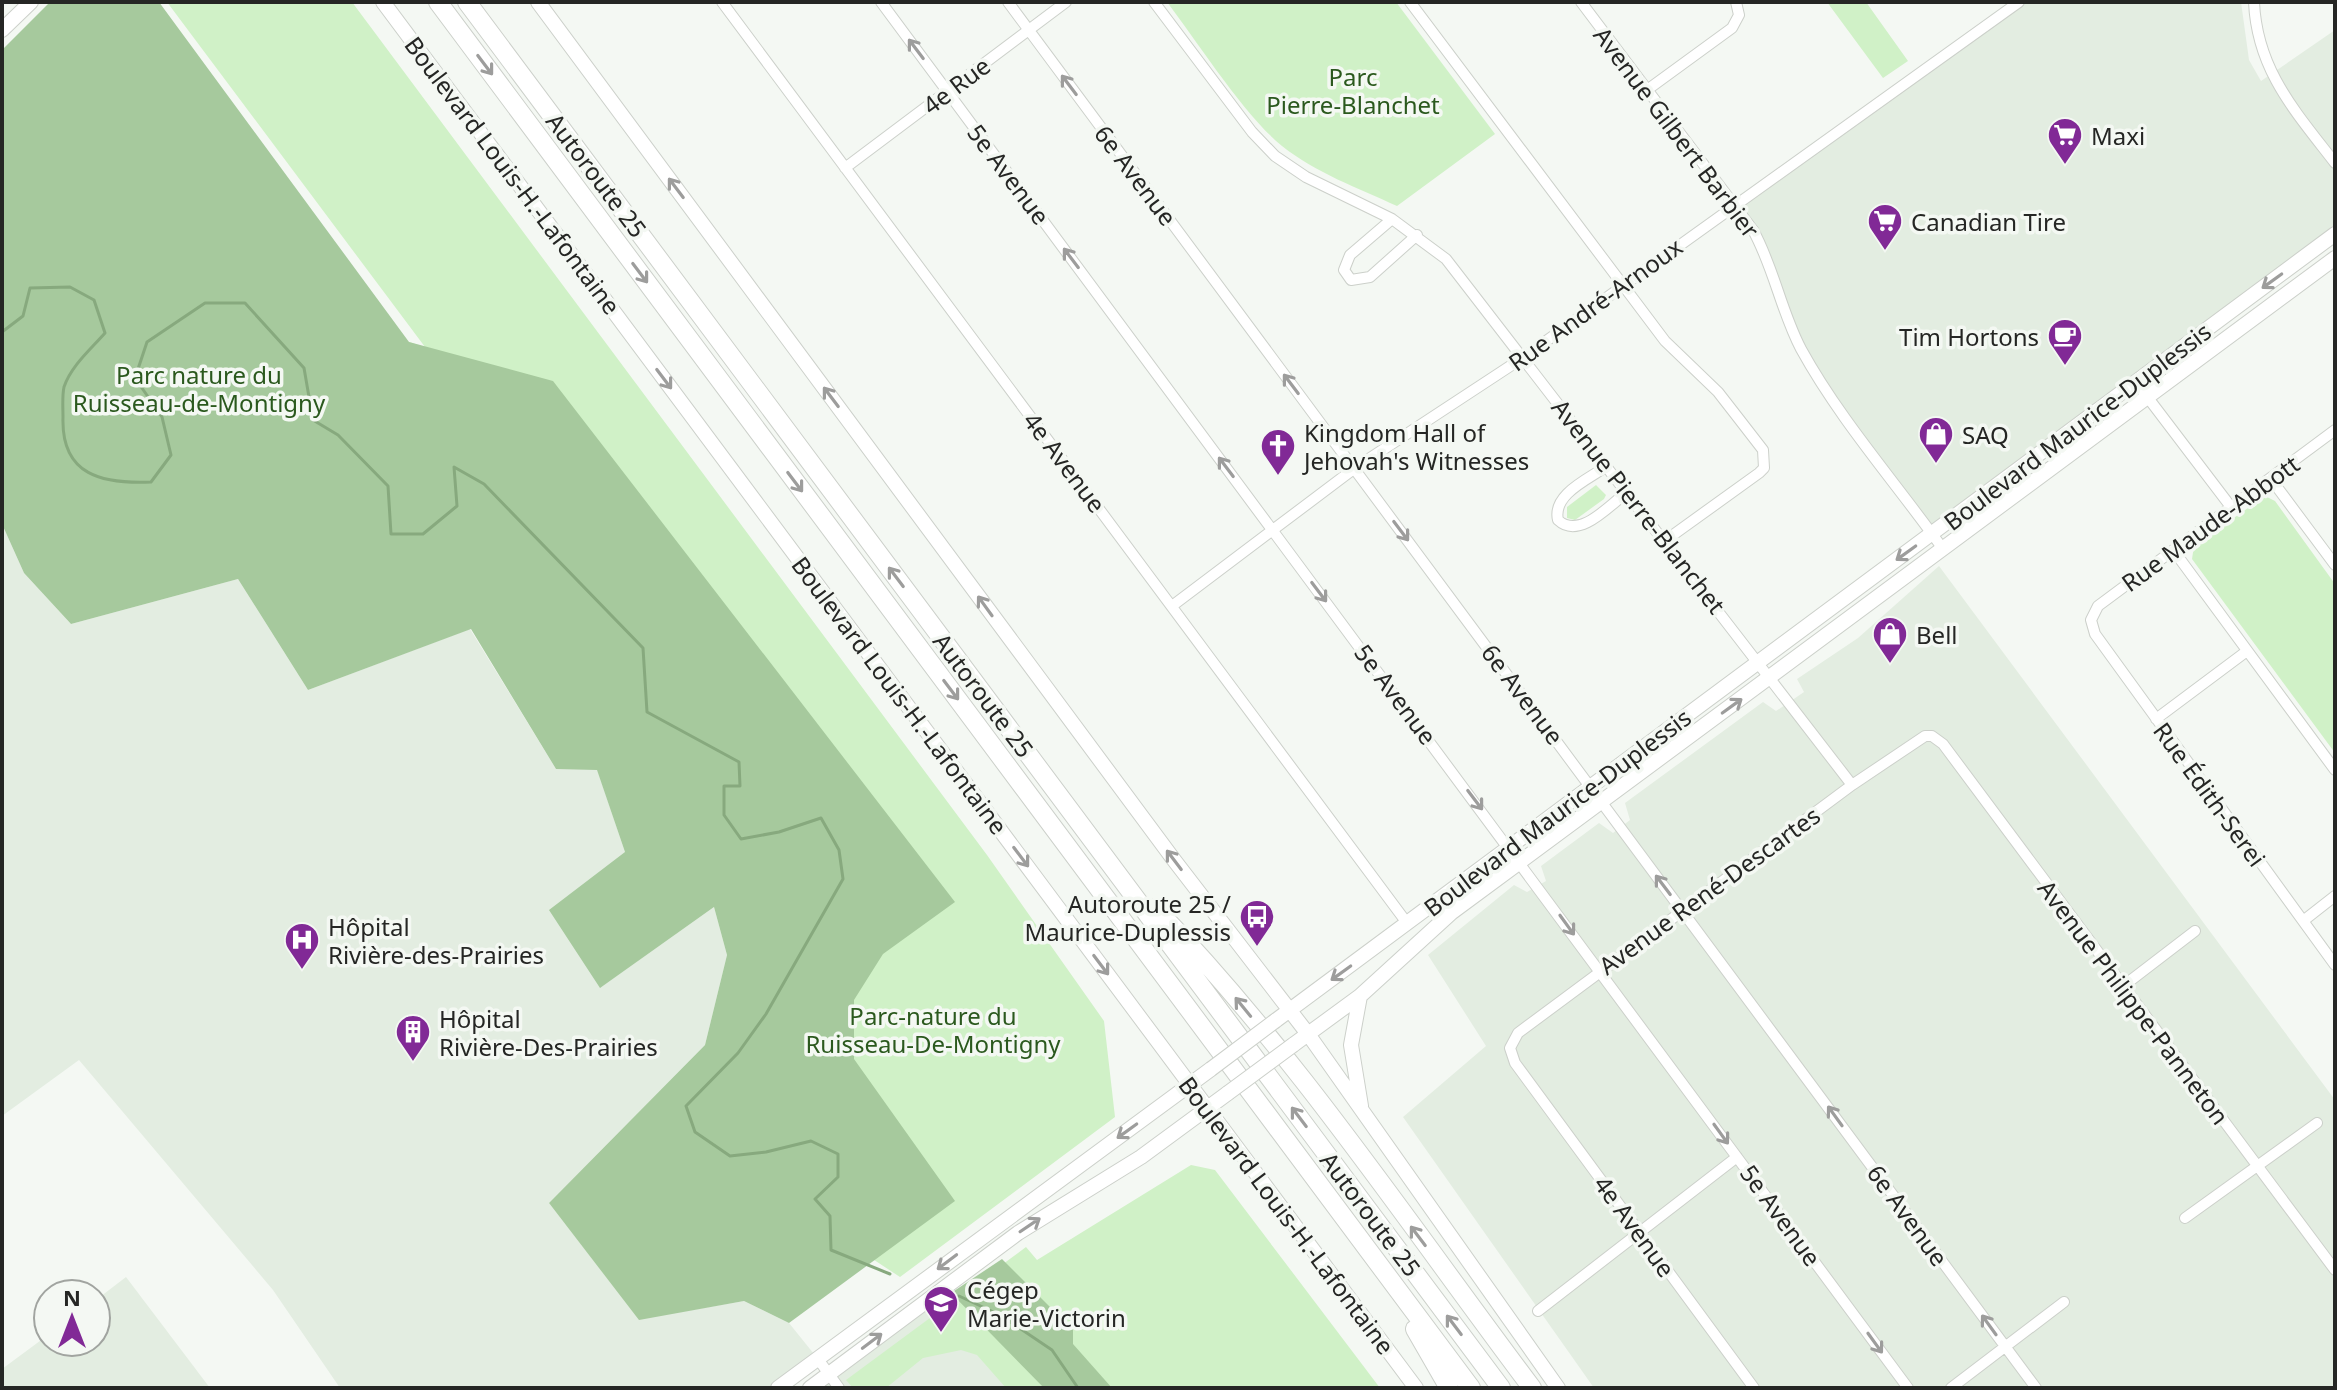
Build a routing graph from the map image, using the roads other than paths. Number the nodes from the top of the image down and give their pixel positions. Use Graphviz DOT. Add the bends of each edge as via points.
graph roads {
  1 [pos="31,2"];
  2 [pos="383,2"];
  3 [pos="438,2"];
  4 [pos="467,2"];
  5 [pos="538,2"];
  6 [pos="722,2"];
  7 [pos="881,2"];
  8 [pos="1008,2"];
  9 [pos="1066,2"];
  10 [pos="1154,2"];
  11 [pos="1410,2"];
  12 [pos="1581,2"];
  13 [pos="1736,2"];
  14 [pos="2019,2"];
  15 [pos="2254,2"];
  16 [pos="2,30"];
  17 [pos="1029,31"];
  18 [pos="1647,90"];
  19 [pos="947,91"];
  20 [pos="2335,163"];
  21 [pos="845,168"];
  22 [pos="1733,205"];
  23 [pos="1392,219"];
  24 [pos="2335,234"];
  25 [pos="1417,235"];
  26 [pos="2335,258"];
  27 [pos="1624,285"];
  28 [pos="1524,357"];
  29 [pos="2136,382"];
  30 [pos="2148,397"];
  31 [pos="2335,430"];
  32 [pos="1607,466"];
  33 [pos="1355,468"];
  34 [pos="2271,479"];
  35 [pos="1627,492"];
  36 [pos="2231,507"];
  37 [pos="1273,529"];
  38 [pos="1932,534"];
  39 [pos="1666,540"];
  40 [pos="1943,549"];
  41 [pos="2174,551"];
  42 [pos="2335,565"];
  43 [pos="1172,606"];
  44 [pos="2091,620"];
  45 [pos="2247,651"];
  46 [pos="1759,661"];
  47 [pos="1770,677"];
  48 [pos="2156,719"];
  49 [pos="1932,736"];
  50 [pos="2335,770"];
  51 [pos="1852,785"];
  52 [pos="1590,786"];
  53 [pos="1601,802"];
  54 [pos="1509,846"];
  55 [pos="1103,854"];
  56 [pos="1521,862"];
  57 [pos="2335,896"];
  58 [pos="1683,910"];
  59 [pos="2303,921"];
  60 [pos="1407,923"];
  61 [pos="2195,931"];
  62 [pos="2335,965"];
  63 [pos="1600,970"];
  64 [pos="2122,987"];
  65 [pos="1360,996"];
  66 [pos="1290,1010"];
  67 [pos="1308,1034"];
  68 [pos="1515,1063"];
  69 [pos="1190,1084"];
  70 [pos="1208,1108"];
  71 [pos="1362,1109"];
  72 [pos="2317,1123"];
  73 [pos="1737,1157"];
  74 [pos="2257,1166"];
  75 [pos="2185,1218"];
  76 [pos="1640,1233"];
  77 [pos="1369,1251"];
  78 [pos="2335,1270"];
  79 [pos="2064,1302"];
  80 [pos="1538,1311"];
  81 [pos="2005,1347"];
  82 [pos="818,1359"];
  83 [pos="828,1374"];
  84 [pos="778,1388"];
  85 [pos="810,1388"];
  86 [pos="839,1388"];
  87 [pos="1416,1388"];
  88 [pos="1449,1388"];
  89 [pos="1471,1388"];
  90 [pos="1501,1388"];
  91 [pos="1532,1388"];
  92 [pos="1558,1388"];
  93 [pos="1754,1388"];
  94 [pos="1908,1388"];
  95 [pos="1951,1388"];
  96 [pos="2036,1388"];
  1 -- 16 [label="street"];
  2 -- 69 [label="street, Boulevard Louis-H.-Lafontaine, one-way"];
  3 -- 77 [label="highway, Autoroute 25, one-way"];
  55 -- 4 [label="highway, Autoroute 25, one-way"];
  66 -- 5 [label="street, one-way"];
  6 -- 21 [label="street, 4e Avenue"];
  19 -- 7 [label="street, 5e Avenue, one-way"];
  8 -- 17 [label="street, 6e Avenue"];
  9 -- 17 [label="street, 4e Rue"];
  10 -- 23 [label="street, Avenue Pierre-Blanchet" via="1275,156"];
  11 -- 27 [label="street"];
  12 -- 18 [label="street, Avenue Gilbert Barbier"];
  13 -- 18 [label="street" via="1739,15 1732,28"];
  14 -- 22 [label="street, Rue André-Arnoux"];
  15 -- 20 [label="street" via="2259,44 2270,72"];
  17 -- 19 [label="street, 4e Rue"];
  33 -- 17 [label="street, 6e Avenue, one-way"];
  18 -- 22 [label="street, Avenue Gilbert Barbier"];
  19 -- 21 [label="street, 4e Rue"];
  37 -- 19 [label="street, 5e Avenue, one-way"];
  21 -- 43 [label="street, 4e Avenue"];
  22 -- 27 [label="street, Rue André-Arnoux"];
  22 -- 38 [label="street, Avenue Gilbert Barbier" via="1766,254 1794,335 1818,377"];
  23 -- 25 [label="street, Avenue Pierre-Blanchet"];
  23 -- 25 [label="street" via="1346,260 1344,270 1351,280 1370,277"];
  24 -- 29 [label="street, Boulevard Maurice-Duplessis, one-way"];
  25 -- 28 [label="street, Avenue Pierre-Blanchet" via="1446,259"];
  26 -- 30 [label="street, Boulevard Maurice-Duplessis"];
  27 -- 28 [label="street, Rue André-Arnoux"];
  27 -- 39 [label="street" via="1673,349 1718,392 1765,459 1759,473"];
  28 -- 32 [label="street, Avenue Pierre-Blanchet"];
  28 -- 33 [label="street, Rue André-Arnoux"];
  29 -- 30 [label="street"];
  29 -- 38 [label="street, Boulevard Maurice-Duplessis"];
  30 -- 36 [label="street"];
  30 -- 40 [label="street, Boulevard Maurice-Duplessis"];
  31 -- 34 [label="street, Rue Maude-Abbott"];
  32 -- 35 [label="street, Avenue Pierre-Blanchet"];
  32 -- 35 [label="street" via="1562,498 1558,520 1580,527"];
  33 -- 37 [label="street, Rue André-Arnoux"];
  33 -- 52 [label="street, 6e Avenue, one-way"];
  34 -- 36 [label="street, Rue Maude-Abbott"];
  34 -- 42 [label="street"];
  35 -- 39 [label="street, Avenue Pierre-Blanchet"];
  36 -- 41 [label="street, Rue Maude-Abbott"];
  37 -- 43 [label="street, Rue André-Arnoux"];
  37 -- 54 [label="street, 5e Avenue, one-way"];
  38 -- 40 [label="street, Avenue Gilbert Barbier"];
  38 -- 46 [label="street, Boulevard Maurice-Duplessis, one-way"];
  39 -- 46 [label="street, Avenue Pierre-Blanchet"];
  40 -- 47 [label="street, Boulevard Maurice-Duplessis"];
  41 -- 44 [label="street, Rue Maude-Abbott" via="2098,606"];
  41 -- 45 [label="street"];
  43 -- 60 [label="street, 4e Avenue"];
  44 -- 48 [label="street, Rue Édith-Serei" via="2095,634"];
  45 -- 48 [label="street"];
  45 -- 50 [label="street"];
  46 -- 47 [label="street, Avenue Pierre-Blanchet"];
  46 -- 52 [label="street, Boulevard Maurice-Duplessis"];
  47 -- 51 [label="street, Avenue Pierre-Blanchet"];
  53 -- 47 [label="street, Boulevard Maurice-Duplessis, one-way"];
  48 -- 59 [label="street, Rue Édith-Serei"];
  49 -- 51 [label="street, Avenue René-Descartes" via="1917,739"];
  49 -- 64 [label="street, Avenue Philippe-Panneton"];
  51 -- 58 [label="street, Avenue René-Descartes"];
  52 -- 53 [label="street, 6e Avenue"];
  52 -- 54 [label="street, Boulevard Maurice-Duplessis"];
  53 -- 56 [label="street, Boulevard Maurice-Duplessis"];
  58 -- 53 [label="street, 6e Avenue, one-way"];
  54 -- 56 [label="street, 5e Avenue"];
  54 -- 60 [label="street, Boulevard Maurice-Duplessis"];
  90 -- 55 [label="highway, Autoroute 25, one-way"];
  91 -- 55 [label="highway, one-way" via="1264,1032 1201,956"];
  56 -- 63 [label="street, 5e Avenue, one-way"];
  56 -- 65 [label="street, Boulevard Maurice-Duplessis" via="1451,913"];
  57 -- 59 [label="street"];
  58 -- 63 [label="street, Avenue René-Descartes"];
  81 -- 58 [label="street, 6e Avenue, one-way"];
  59 -- 62 [label="street, Rue Édith-Serei"];
  60 -- 66 [label="street, Boulevard Maurice-Duplessis, one-way"];
  61 -- 64 [label="street"];
  63 -- 68 [label="street, Avenue René-Descartes" via="1518,1033 1510,1048"];
  63 -- 73 [label="street, 5e Avenue, one-way"];
  64 -- 74 [label="street, Avenue Philippe-Panneton"];
  65 -- 67 [label="street, Boulevard Maurice-Duplessis"];
  65 -- 71 [label="street" via="1351,1045"];
  66 -- 67 [label="street"];
  66 -- 69 [label="street, Boulevard Maurice-Duplessis, bridge"];
  67 -- 70 [label="street, Boulevard Maurice-Duplessis, bridge"];
  67 -- 71 [label="street"];
  68 -- 76 [label="street, 4e Avenue"];
  69 -- 70 [label="street, Boulevard Louis-H.-Lafontaine"];
  69 -- 82 [label="street, Boulevard Maurice-Duplessis, one-way"];
  83 -- 70 [label="street, Boulevard Maurice-Duplessis, one-way" via="1018,1233 1141,1157"];
  70 -- 87 [label="street, Boulevard Louis-H.-Lafontaine"];
  71 -- 92 [label="street"];
  72 -- 74 [label="street"];
  73 -- 76 [label="street"];
  73 -- 94 [label="street, 5e Avenue, one-way"];
  74 -- 75 [label="street"];
  74 -- 78 [label="street, Avenue Philippe-Panneton"];
  76 -- 80 [label="street"];
  76 -- 93 [label="street, 4e Avenue"];
  77 -- 88 [label="highway"];
  77 -- 89 [label="highway, Autoroute 25"];
  79 -- 81 [label="street"];
  81 -- 95 [label="street"];
  81 -- 96 [label="street, 6e Avenue"];
  82 -- 83 [label="street"];
  82 -- 84 [label="street, Boulevard Maurice-Duplessis"];
  83 -- 85 [label="street, Boulevard Maurice-Duplessis"];
  83 -- 86 [label="street"];
}
